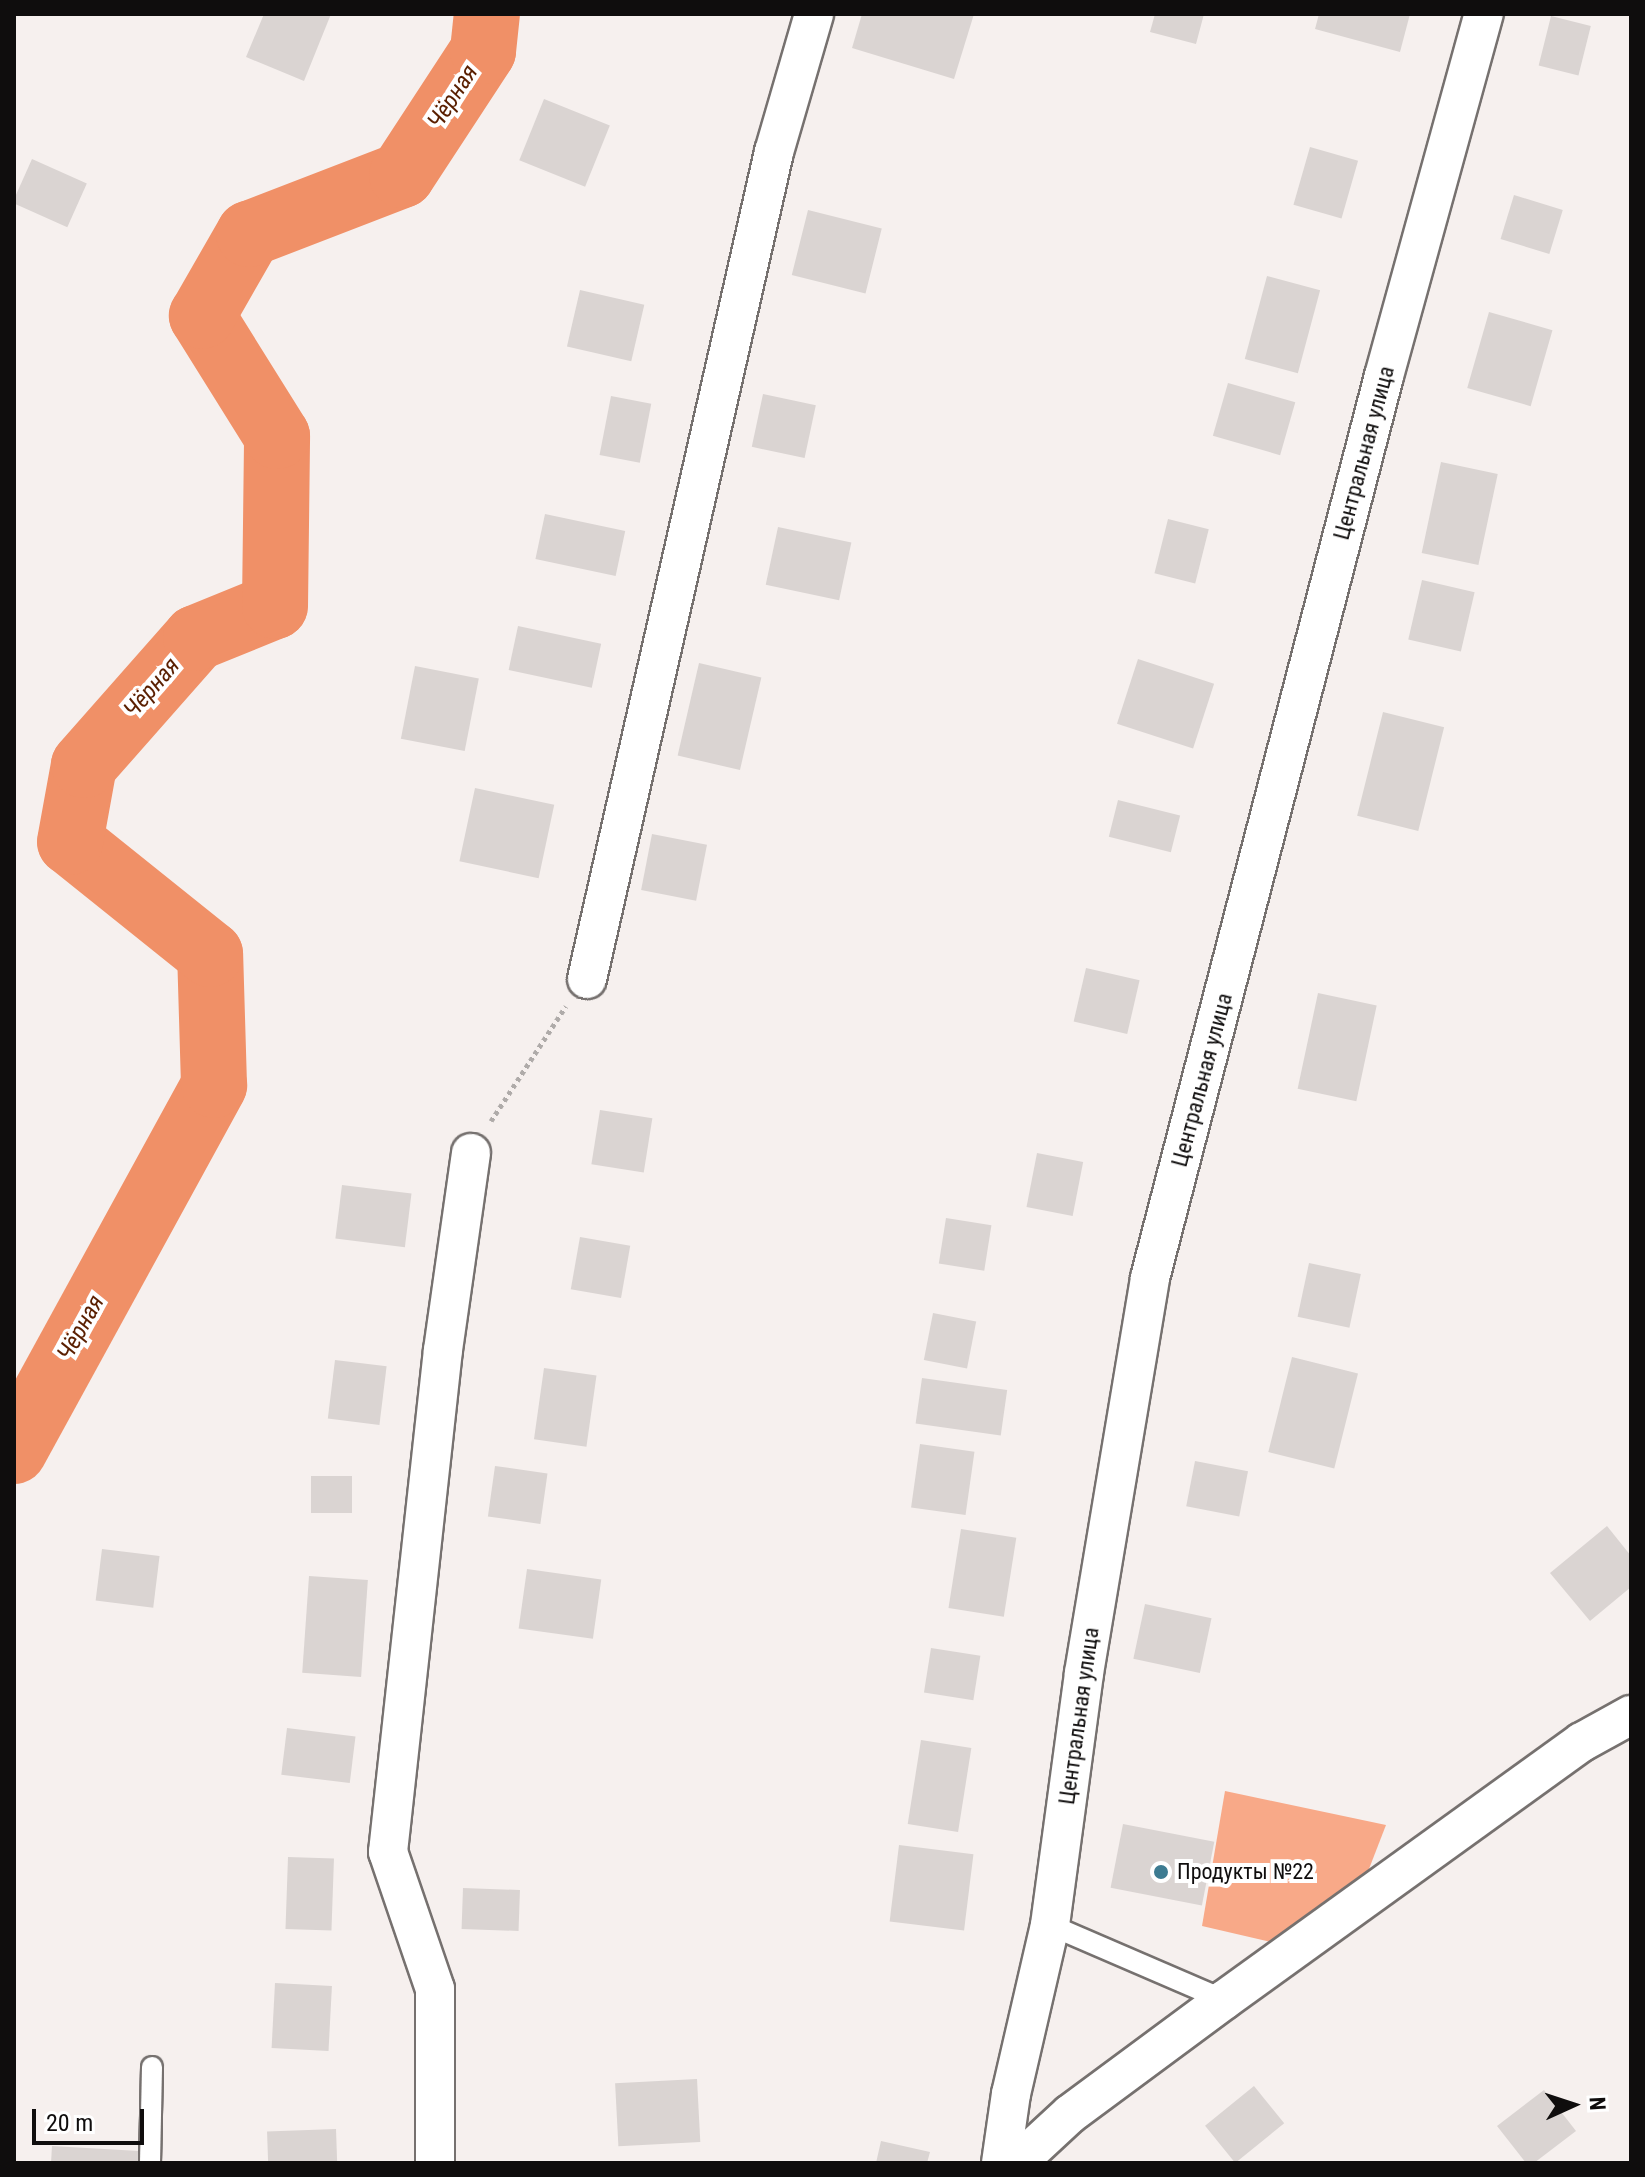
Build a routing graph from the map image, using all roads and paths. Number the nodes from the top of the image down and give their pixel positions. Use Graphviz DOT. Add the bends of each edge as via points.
graph roads {
  1 [pos="814,14"];
  2 [pos="1484,14"];
  3 [pos="587,979"];
  4 [pos="471,1153"];
  5 [pos="1631,1715"];
  6 [pos="1050,1925"];
  7 [pos="1224,2000"];
  8 [pos="152,2067"];
  9 [pos="150,2163"];
  10 [pos="435,2163"];
  11 [pos="1001,2163"];
  12 [pos="1017,2163"];
  1 -- 3 [label="street" via="774,152"];
  2 -- 6 [label="street, Центральная улица" via="1384,376 1150,1278 1084,1673"];
  3 -- 4 [label="path" via="538,1042"];
  4 -- 10 [label="street" via="443,1350 388,1852 435,1989"];
  5 -- 7 [label="street" via="1582,1742"];
  6 -- 7 [label="lane"];
  6 -- 11 [label="street, Центральная улица" via="1011,2094"];
  7 -- 12 [label="street" via="1070,2114"];
  8 -- 9 [label="lane"];
}
